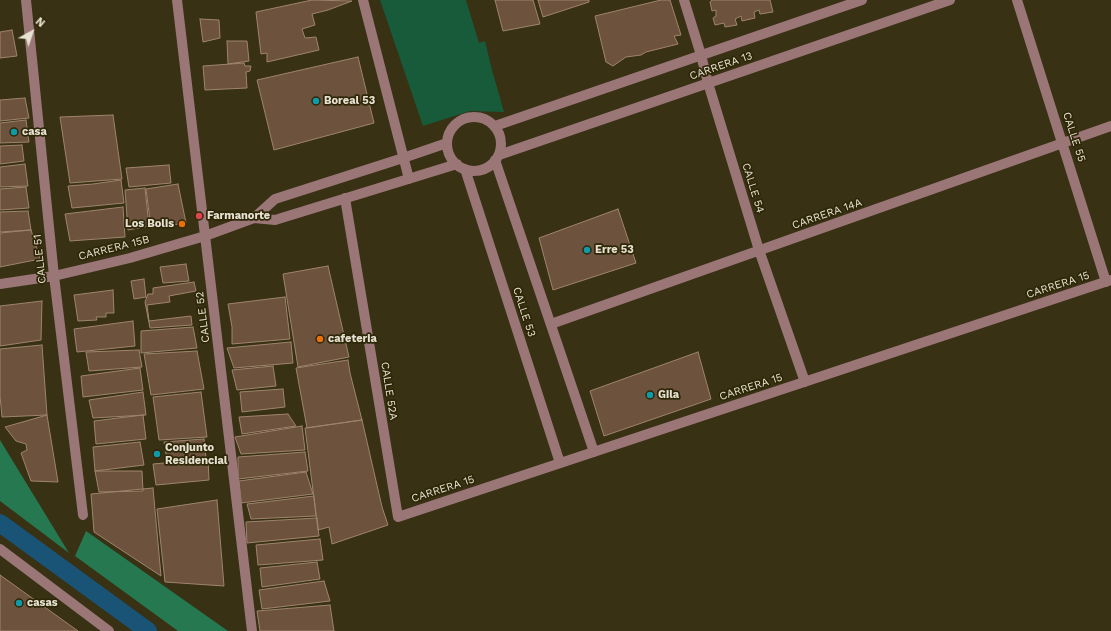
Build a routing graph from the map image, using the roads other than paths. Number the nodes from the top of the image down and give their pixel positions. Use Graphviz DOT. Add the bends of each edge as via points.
graph roads {
  1 [pos="26,0"];
  2 [pos="177,0"];
  3 [pos="363,0"];
  4 [pos="684,0"];
  5 [pos="860,0"];
  6 [pos="950,0"];
  7 [pos="1017,0"];
  8 [pos="701,55"];
  9 [pos="708,83"];
  10 [pos="495,126"];
  11 [pos="1111,126"];
  12 [pos="447,143"];
  13 [pos="1063,143"];
  14 [pos="497,157"];
  15 [pos="403,158"];
  16 [pos="461,166"];
  17 [pos="409,179"];
  18 [pos="345,198"];
  19 [pos="254,218"];
  20 [pos="205,236"];
  21 [pos="759,250"];
  22 [pos="54,276"];
  23 [pos="1109,281"];
  24 [pos="0,284"];
  25 [pos="551,324"];
  26 [pos="805,382"];
  27 [pos="594,452"];
  28 [pos="560,463"];
  29 [pos="82,515"];
  30 [pos="398,517"];
  31 [pos="0,549"];
  32 [pos="109,631"];
  33 [pos="252,631"];
  1 -- 22 [label="street, CALLE 51"];
  2 -- 20 [label="street, CALLE 52"];
  3 -- 15 [label="street"];
  4 -- 8 [label="street, CALLE 54"];
  5 -- 8 [label="street, CARRERA 13"];
  6 -- 9 [label="street, CARRERA 13"];
  7 -- 13 [label="street, CALLE 55"];
  8 -- 9 [label="street, CALLE 54"];
  8 -- 10 [label="street, CARRERA 13"];
  9 -- 14 [label="street, CARRERA 13"];
  9 -- 21 [label="street, CALLE 54"];
  10 -- 12 [label="street" via="479,117 461,120 449,134"];
  10 -- 14 [label="street" via="500,135 501,145"];
  11 -- 13 [label="street, CARRERA 14A"];
  12 -- 15 [label="street, CARRERA 15B"];
  12 -- 16 [label="street" via="452,158"];
  13 -- 21 [label="street, CARRERA 14A"];
  13 -- 23 [label="street, CALLE 55"];
  14 -- 16 [label="street" via="482,169 474,170"];
  14 -- 25 [label="street, CALLE 53"];
  15 -- 17 [label="street"];
  15 -- 19 [label="street, CARRERA 15B" via="275,199"];
  16 -- 17 [label="street, CARRERA 15B"];
  16 -- 28 [label="street, CALLE 53"];
  17 -- 18 [label="street, CARRERA 15B"];
  18 -- 19 [label="street, CARRERA 15B" via="275,220"];
  18 -- 30 [label="street, CALLE 52A"];
  19 -- 20 [label="street, CARRERA 15B"];
  20 -- 22 [label="street, CARRERA 15B" via="130,258"];
  20 -- 33 [label="street, CALLE 52"];
  21 -- 25 [label="street, CARRERA 14A"];
  21 -- 26 [label="street, CALLE 54"];
  22 -- 24 [label="street, CARRERA 15B"];
  22 -- 29 [label="street, CALLE 51"];
  23 -- 26 [label="street, CARRERA 15"];
  25 -- 27 [label="street, CALLE 53"];
  26 -- 27 [label="street, CARRERA 15"];
  27 -- 28 [label="street, CARRERA 15"];
  28 -- 30 [label="street, CARRERA 15"];
  31 -- 32 [label="street"];
}
